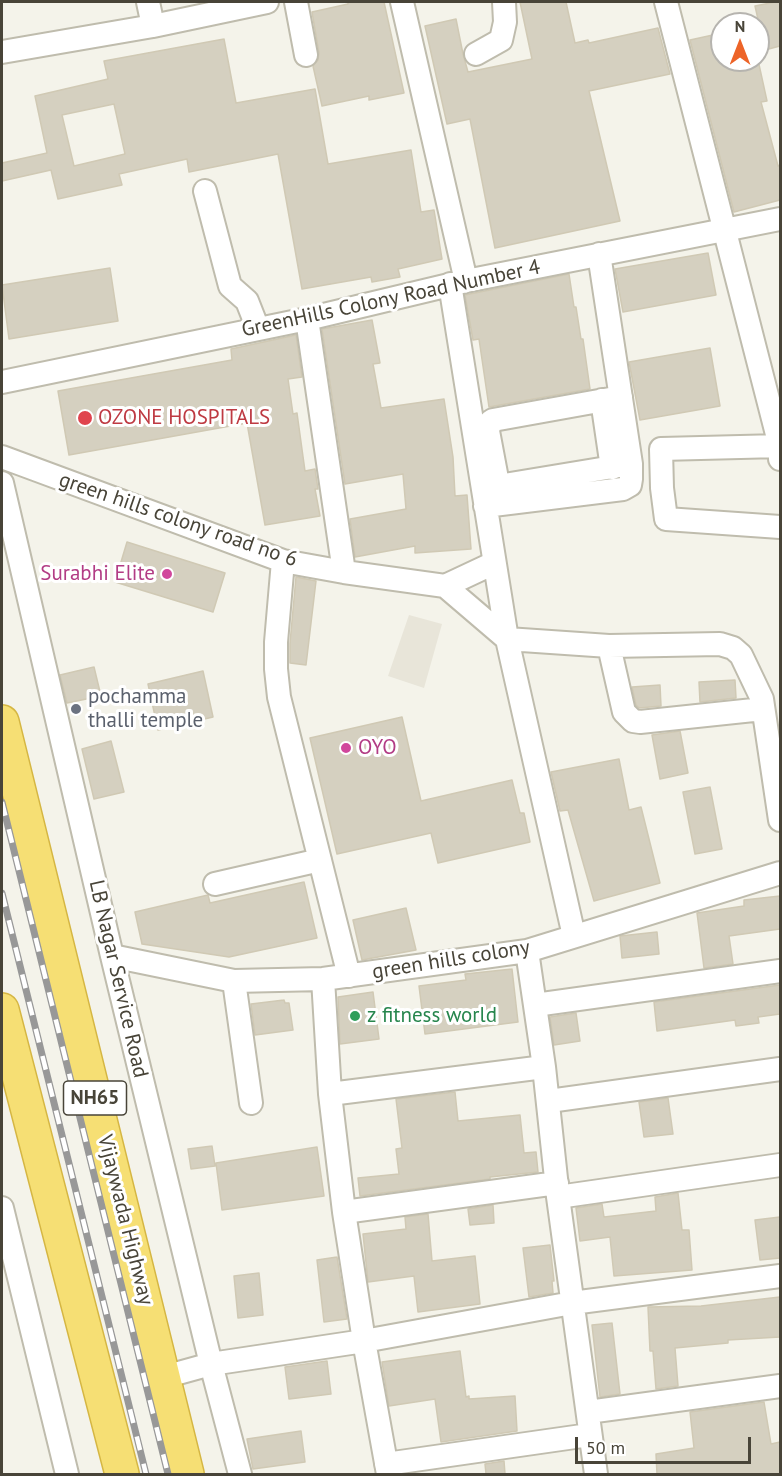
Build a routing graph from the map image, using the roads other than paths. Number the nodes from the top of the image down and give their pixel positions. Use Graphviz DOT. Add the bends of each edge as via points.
graph roads {
  1 [pos="148,2"];
  2 [pos="267,2"];
  3 [pos="296,2"];
  4 [pos="402,2"];
  5 [pos="504,2"];
  6 [pos="666,2"];
  7 [pos="153,26"];
  8 [pos="2,52"];
  9 [pos="476,54"];
  10 [pos="306,55"];
  11 [pos="205,191"];
  12 [pos="780,219"];
  13 [pos="723,230"];
  14 [pos="599,254"];
  15 [pos="458,282"];
  16 [pos="306,319"];
  17 [pos="258,329"];
  18 [pos="2,382"];
  19 [pos="611,399"];
  20 [pos="780,450"];
  21 [pos="2,457"];
  22 [pos="621,466"];
  23 [pos="2,483"];
  24 [pos="485,506"];
  25 [pos="780,527"];
  26 [pos="284,561"];
  27 [pos="494,563"];
  28 [pos="344,572"];
  29 [pos="445,586"];
  30 [pos="507,639"];
  31 [pos="609,646"];
  32 [pos="768,702"];
  33 [pos="2,722"];
  34 [pos="780,820"];
  35 [pos="320,860"];
  36 [pos="780,873"];
  37 [pos="215,884"];
  38 [pos="574,936"];
  39 [pos="527,951"];
  40 [pos="112,956"];
  41 [pos="780,971"];
  42 [pos="348,976"];
  43 [pos="323,980"];
  44 [pos="234,981"];
  45 [pos="535,1005"];
  46 [pos="2,1010"];
  47 [pos="544,1066"];
  48 [pos="780,1069"];
  49 [pos="330,1094"];
  50 [pos="549,1101"];
  51 [pos="251,1103"];
  52 [pos="780,1166"];
  53 [pos="557,1190"];
  54 [pos="2,1211"];
  55 [pos="344,1212"];
  56 [pos="780,1276"];
  57 [pos="572,1304"];
  58 [pos="364,1341"];
  59 [pos="211,1364"];
  60 [pos="164,1377"];
  61 [pos="780,1386"];
  62 [pos="588,1412"];
  63 [pos="589,1435"];
  64 [pos="387,1469"];
  65 [pos="67,1474"];
  66 [pos="122,1474"];
  67 [pos="187,1474"];
  68 [pos="240,1474"];
  69 [pos="596,1474"];
  1 -- 7 [label="street"];
  2 -- 7 [label="street"];
  3 -- 10 [label="street"];
  4 -- 15 [label="street"];
  5 -- 9 [label="street" via="501,39"];
  6 -- 13 [label="street"];
  7 -- 8 [label="street"];
  11 -- 17 [label="street" via="230,286 247,301"];
  12 -- 13 [label="street, GreenHills Colony Road Number 4"];
  13 -- 14 [label="street, GreenHills Colony Road Number 4"];
  13 -- 20 [label="street"];
  14 -- 15 [label="street, GreenHills Colony Road Number 4"];
  14 -- 19 [label="street"];
  15 -- 16 [label="street, GreenHills Colony Road Number 4"];
  15 -- 24 [label="street"];
  16 -- 17 [label="street, GreenHills Colony Road Number 4"];
  16 -- 28 [label="street"];
  17 -- 18 [label="street, GreenHills Colony Road Number 4"];
  19 -- 22 [label="street" via="613,434"];
  19 -- 22 [label="street" via="493,420 488,430 498,484"];
  20 -- 25 [label="street" via="661,449 666,519"];
  21 -- 26 [label="street, green hills colony road no 6"];
  22 -- 24 [label="street" via="632,478 623,489"];
  23 -- 40 [label="street, LB Nagar Service Road"];
  24 -- 27 [label="street"];
  26 -- 28 [label="street, green hills colony road no 6"];
  26 -- 35 [label="street" via="276,669 279,697"];
  27 -- 29 [label="street"];
  27 -- 30 [label="street"];
  28 -- 29 [label="street, green hills colony road no 6"];
  29 -- 30 [label="street"];
  30 -- 31 [label="street"];
  30 -- 38 [label="street"];
  31 -- 32 [label="street" via="720,644 733,648"];
  31 -- 32 [label="street" via="624,712 633,721"];
  32 -- 34 [label="street"];
  33 -- 60 [label="highway, Vijaywada Highway / NH65"];
  35 -- 37 [label="street"];
  35 -- 42 [label="street" via="325,921"];
  36 -- 38 [label="street, green hills colony"];
  38 -- 39 [label="street, green hills colony"];
  39 -- 42 [label="street, green hills colony"];
  39 -- 45 [label="street"];
  40 -- 44 [label="street, green hills colony"];
  40 -- 59 [label="street, LB Nagar Service Road"];
  41 -- 45 [label="street"];
  42 -- 43 [label="street, green hills colony"];
  43 -- 44 [label="street, green hills colony"];
  43 -- 49 [label="street"];
  44 -- 51 [label="street"];
  45 -- 47 [label="street"];
  46 -- 66 [label="highway"];
  47 -- 49 [label="street"];
  47 -- 50 [label="street"];
  48 -- 50 [label="street"];
  49 -- 55 [label="street"];
  50 -- 53 [label="street"];
  52 -- 53 [label="street"];
  53 -- 55 [label="street"];
  53 -- 57 [label="street"];
  54 -- 65 [label="street"];
  55 -- 58 [label="street"];
  56 -- 57 [label="street"];
  57 -- 58 [label="street"];
  57 -- 62 [label="street"];
  58 -- 59 [label="street"];
  58 -- 64 [label="street"];
  59 -- 60 [label="street"];
  59 -- 68 [label="street, LB Nagar Service Road"];
  60 -- 67 [label="highway, Vijaywada Highway / NH65"];
  61 -- 62 [label="street"];
  62 -- 63 [label="street"];
  63 -- 64 [label="street"];
  63 -- 69 [label="street"];
}
